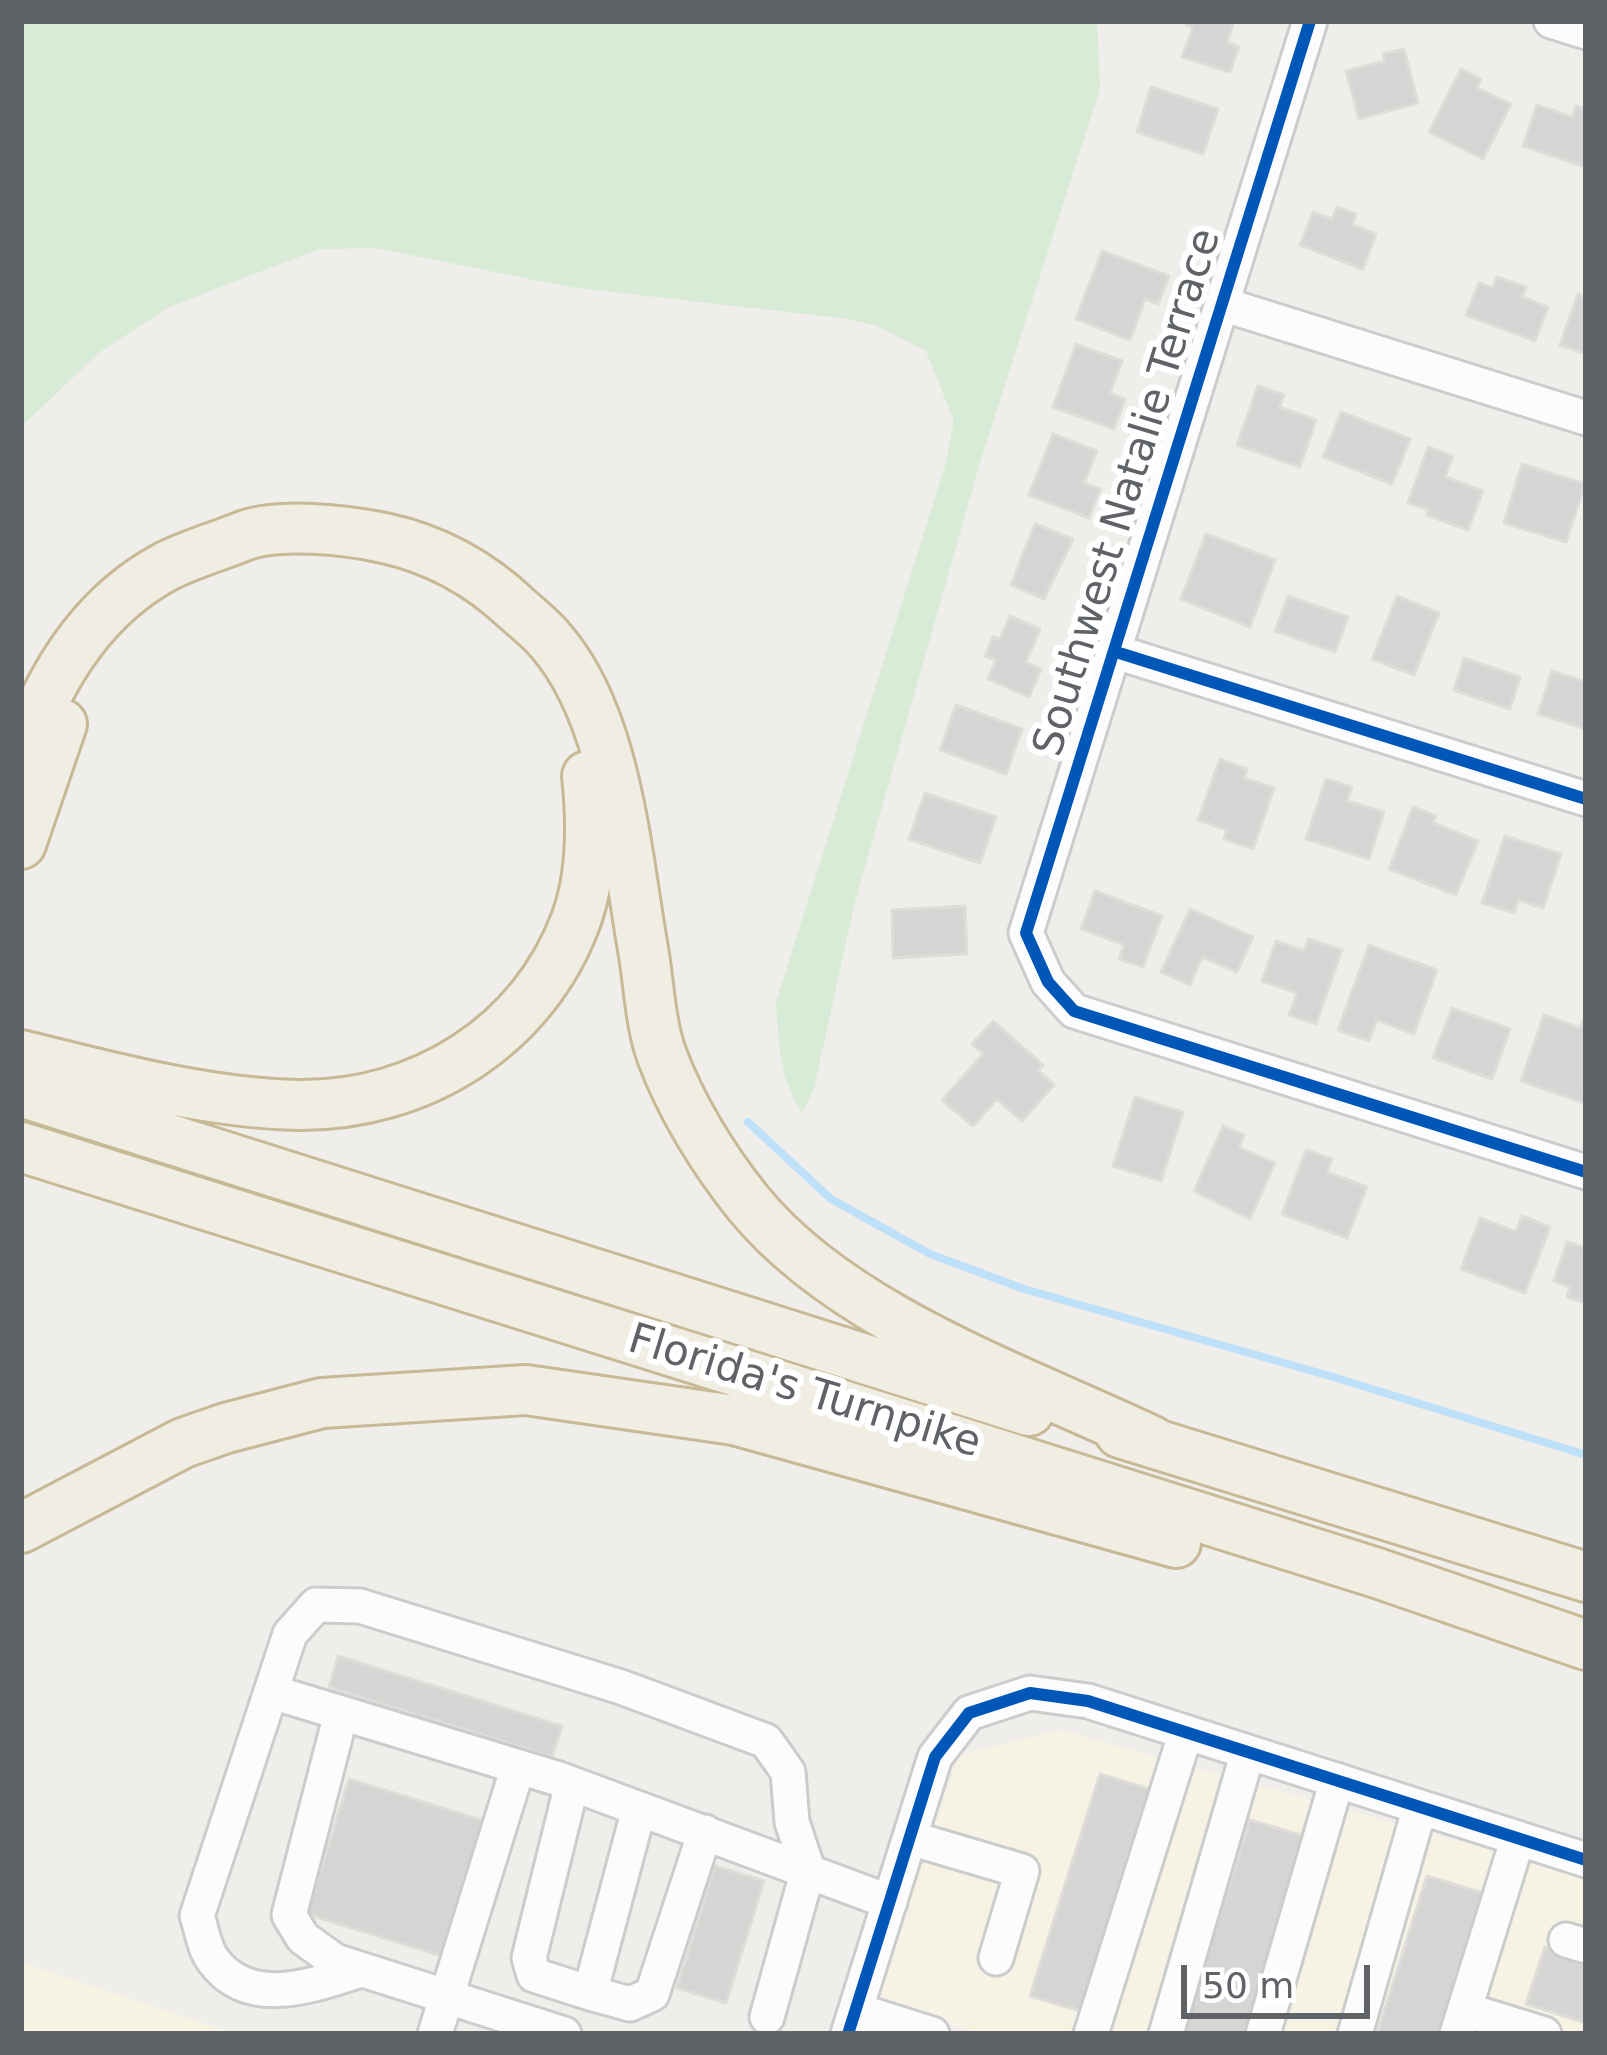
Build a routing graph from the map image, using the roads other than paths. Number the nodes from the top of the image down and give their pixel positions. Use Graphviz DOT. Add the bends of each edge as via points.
graph roads {
  1 [pos="1310,21"];
  2 [pos="1551,21"];
  3 [pos="1586,32"];
  4 [pos="1222,304"];
  5 [pos="1586,418"];
  6 [pos="1116,652"];
  7 [pos="21,758"];
  8 [pos="1586,799"];
  9 [pos="21,844"];
  10 [pos="21,1055"];
  11 [pos="21,1092"];
  12 [pos="21,1148"];
  13 [pos="1586,1172"];
  14 [pos="1152,1441"];
  15 [pos="21,1528"];
  16 [pos="1586,1576"];
  17 [pos="1538,1630"];
  18 [pos="1586,1645"];
  19 [pos="272,1692"];
  20 [pos="341,1714"];
  21 [pos="1186,1732"];
  22 [pos="1248,1752"];
  23 [pos="518,1767"];
  24 [pos="1336,1780"];
  25 [pos="572,1784"];
  26 [pos="1420,1807"];
  27 [pos="639,1808"];
  28 [pos="705,1832"];
  29 [pos="910,1838"];
  30 [pos="1518,1838"];
  31 [pos="1586,1860"];
  32 [pos="808,1870"];
  33 [pos="890,1902"];
  34 [pos="996,1958"];
  35 [pos="361,1970"];
  36 [pos="590,1993"];
  37 [pos="448,1997"];
  38 [pos="766,2017"];
  39 [pos="852,2022"];
  40 [pos="1461,2022"];
  41 [pos="435,2034"];
  42 [pos="564,2034"];
  43 [pos="932,2034"];
  44 [pos="1091,2034"];
  45 [pos="1166,2034"];
  46 [pos="1263,2034"];
  47 [pos="1355,2034"];
  48 [pos="1544,2034"];
  1 -- 4 [label="street, Southwest Natalie Terrace"];
  2 -- 3 [label="street"];
  4 -- 5 [label="street"];
  4 -- 6 [label="street, Southwest Natalie Terrace"];
  6 -- 8 [label="street"];
  6 -- 13 [label="street, Southwest Natalie Terrace" via="1026,933 1048,982 1073,1011"];
  7 -- 14 [label="highway" via="62,664 105,612 164,568 250,533 341,528 424,547 494,586 552,641 587,698 612,778 661,1053 697,1127 750,1205 863,1301"];
  9 -- 10 [label="highway" via="61,726 94,667 129,628 194,582 278,557 344,556 413,574 476,609 529,655 571,724 588,778 590,856 555,967 520,1013 468,1059 414,1087 301,1105 128,1081"];
  11 -- 14 [label="highway, Florida's Turnpike" via="1029,1411"];
  12 -- 17 [label="highway, Florida's Turnpike"];
  14 -- 16 [label="highway, Florida's Turnpike"];
  15 -- 17 [label="highway" via="226,1428 322,1403 526,1390 734,1420 1375,1599"];
  17 -- 18 [label="highway, Florida's Turnpike"];
  19 -- 20 [label="street"];
  19 -- 32 [label="street" via="290,1634 316,1605 360,1606 621,1687 766,1741 788,1772 792,1822"];
  19 -- 35 [label="street" via="197,1916 210,1958 258,1990 301,1989"];
  20 -- 23 [label="street"];
  20 -- 35 [label="street" via="289,1915 303,1938"];
  21 -- 22 [label="street"];
  21 -- 29 [label="street" via="1088,1701 1030,1693 969,1713 935,1757"];
  21 -- 44 [label="street"];
  22 -- 24 [label="street"];
  22 -- 45 [label="street"];
  23 -- 25 [label="street"];
  23 -- 37 [label="street"];
  24 -- 26 [label="street"];
  24 -- 46 [label="street"];
  25 -- 27 [label="street"];
  25 -- 36 [label="street" via="530,1966 548,1982"];
  26 -- 30 [label="street"];
  26 -- 47 [label="street"];
  27 -- 28 [label="street"];
  27 -- 36 [label="street"];
  28 -- 32 [label="street"];
  28 -- 36 [label="street" via="652,1994 630,2004"];
  29 -- 33 [label="street"];
  29 -- 34 [label="street" via="1022,1871"];
  30 -- 31 [label="street"];
  30 -- 40 [label="street"];
  32 -- 33 [label="street"];
  32 -- 38 [label="street"];
  33 -- 39 [label="street"];
  35 -- 37 [label="street"];
  37 -- 41 [label="street"];
  37 -- 42 [label="street"];
  39 -- 43 [label="street"];
  40 -- 48 [label="street"];
}
